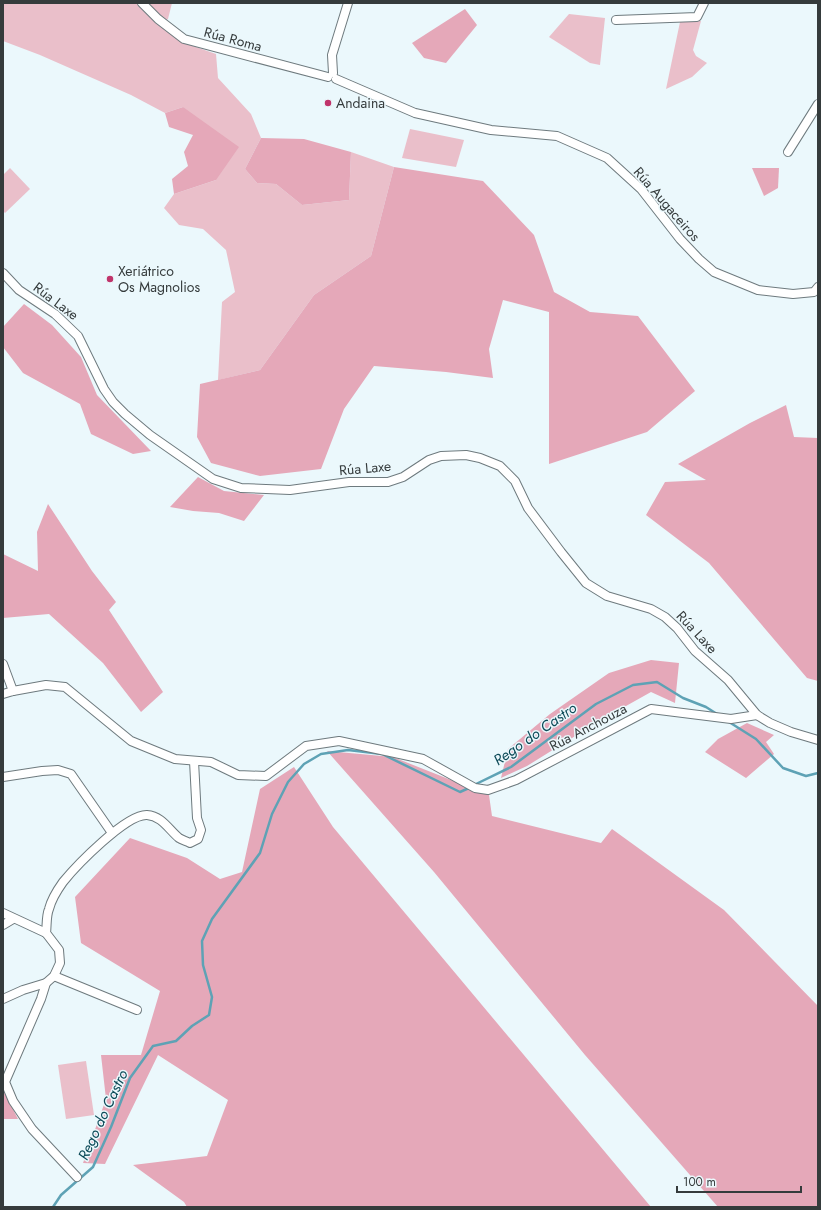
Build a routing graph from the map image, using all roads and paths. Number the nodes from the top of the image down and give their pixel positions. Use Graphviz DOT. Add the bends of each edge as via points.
graph roads {
  1 [pos="142,3"];
  2 [pos="348,3"];
  3 [pos="704,3"];
  4 [pos="616,20"];
  5 [pos="332,76"];
  6 [pos="818,104"];
  7 [pos="788,152"];
  8 [pos="3,273"];
  9 [pos="818,288"];
  10 [pos="3,664"];
  11 [pos="13,691"];
  12 [pos="3,694"];
  13 [pos="757,715"];
  14 [pos="818,740"];
  15 [pos="194,761"];
  16 [pos="3,778"];
  17 [pos="112,833"];
  18 [pos="3,913"];
  19 [pos="13,919"];
  20 [pos="3,925"];
  21 [pos="46,933"];
  22 [pos="54,976"];
  23 [pos="46,983"];
  24 [pos="3,999"];
  25 [pos="137,1010"];
  26 [pos="77,1177"];
  1 -- 5 [label="street, Rúa Roma" via="184,39"];
  2 -- 5 [label="street" via="332,55"];
  3 -- 4 [label="street" via="697,17"];
  5 -- 9 [label="street, Rúa Augaceiros" via="415,113 490,130 557,136 607,158 641,190 680,239 714,272 758,290 793,294 814,292"];
  6 -- 7 [label="street"];
  8 -- 13 [label="street, Rúa Laxe" via="19,290 55,314 78,336 104,389 125,414 150,435 213,479 241,488 290,490 349,482 388,482 403,477 429,460 441,456 466,455 500,466 515,481 528,508 586,583 607,596 650,609 665,617 695,651 728,680"];
  10 -- 11 [label="street"];
  11 -- 12 [label="street, Rúa Anchouza"];
  11 -- 15 [label="street, Rúa Anchouza" via="46,685 65,687 131,741 175,759"];
  13 -- 14 [label="street, Rúa Laxe" via="791,732"];
  13 -- 15 [label="street, Rúa Anchouza" via="731,719 650,709 516,780 488,790 475,788 422,759 339,741 306,746 266,776 238,775 211,762"];
  15 -- 17 [label="street" via="197,811 201,830 198,839 190,843 179,838 167,824 147,815 136,818"];
  16 -- 17 [label="street" via="58,770 71,774"];
  17 -- 21 [label="street" via="79,863 62,884 48,909"];
  18 -- 19 [label="street"];
  19 -- 20 [label="street"];
  19 -- 21 [label="street"];
  21 -- 22 [label="street" via="59,950 60,963"];
  22 -- 23 [label="street"];
  22 -- 25 [label="street"];
  23 -- 24 [label="street"];
  23 -- 26 [label="street" via="5,1082 13,1101 32,1129"];
}
